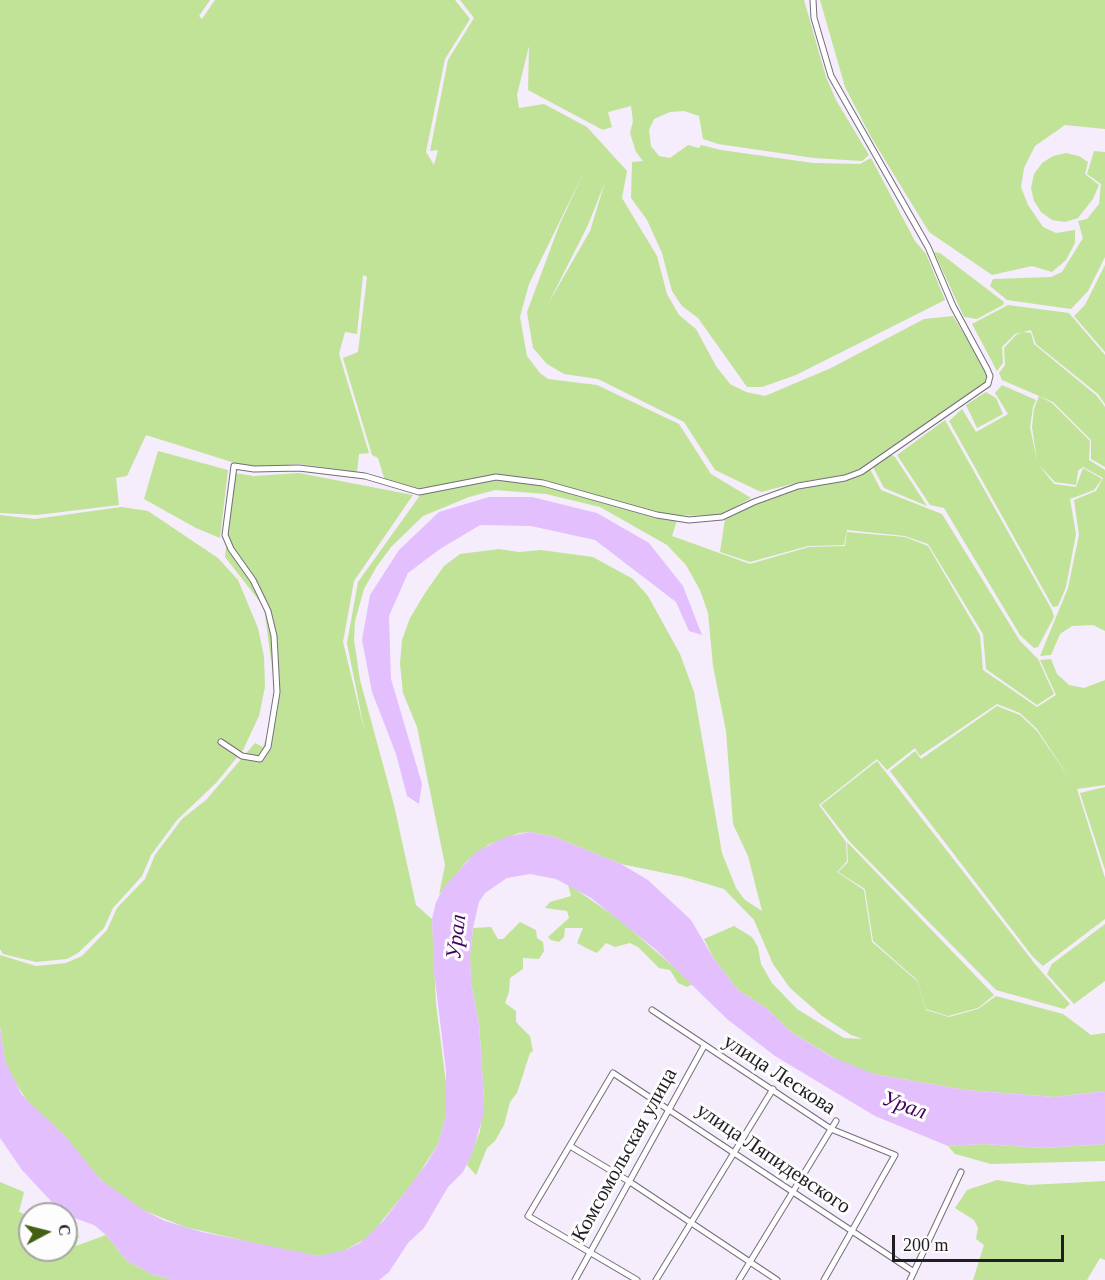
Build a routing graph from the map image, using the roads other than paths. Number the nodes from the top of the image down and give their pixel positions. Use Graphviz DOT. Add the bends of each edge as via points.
graph roads {
  1 [pos="813,0"];
  2 [pos="221,742"];
  3 [pos="652,1010"];
  4 [pos="704,1046"];
  5 [pos="773,1089"];
  6 [pos="670,1108"];
  7 [pos="836,1120"];
  8 [pos="831,1129"];
  9 [pos="570,1146"];
  10 [pos="735,1153"];
  11 [pos="961,1172"];
  12 [pos="630,1182"];
  13 [pos="792,1193"];
  14 [pos="692,1224"];
  15 [pos="850,1231"];
  16 [pos="590,1253"];
  17 [pos="750,1263"];
  18 [pos="914,1272"];
  19 [pos="575,1280"];
  20 [pos="637,1280"];
  21 [pos="656,1280"];
  22 [pos="739,1280"];
  23 [pos="777,1280"];
  24 [pos="824,1280"];
  25 [pos="910,1280"];
  1 -- 2 [label="street" via="814,18 831,76 928,247 953,306 987,369 988,384 861,472 798,486 722,517 689,520 657,515 543,483 496,477 419,492 365,476 234,466 225,535 268,611 274,636 277,692 268,747 260,759 242,756"];
  3 -- 4 [label="street, улица Лескова"];
  4 -- 5 [label="street, улица Лескова"];
  4 -- 6 [label="street, Комсомольская улица"];
  5 -- 8 [label="street, улица Лескова"];
  5 -- 10 [label="street"];
  6 -- 9 [label="street, улица Ляпидевского" via="613,1073"];
  6 -- 10 [label="street, улица Ляпидевского"];
  6 -- 12 [label="street, Комсомольская улица"];
  7 -- 8 [label="street"];
  8 -- 13 [label="street"];
  8 -- 15 [label="street, улица Лескова" via="895,1155"];
  9 -- 12 [label="street"];
  9 -- 16 [label="street" via="528,1216"];
  10 -- 13 [label="street, улица Ляпидевского"];
  10 -- 14 [label="street"];
  11 -- 18 [label="street"];
  12 -- 14 [label="street"];
  12 -- 16 [label="street, Комсомольская улица"];
  13 -- 15 [label="street, улица Ляпидевского"];
  13 -- 17 [label="street"];
  14 -- 17 [label="street"];
  14 -- 21 [label="street"];
  15 -- 18 [label="street, улица Ляпидевского"];
  15 -- 24 [label="street"];
  16 -- 19 [label="street, Комсомольская улица"];
  16 -- 20 [label="street"];
  17 -- 22 [label="street"];
  17 -- 23 [label="street"];
  18 -- 25 [label="street"];
}
